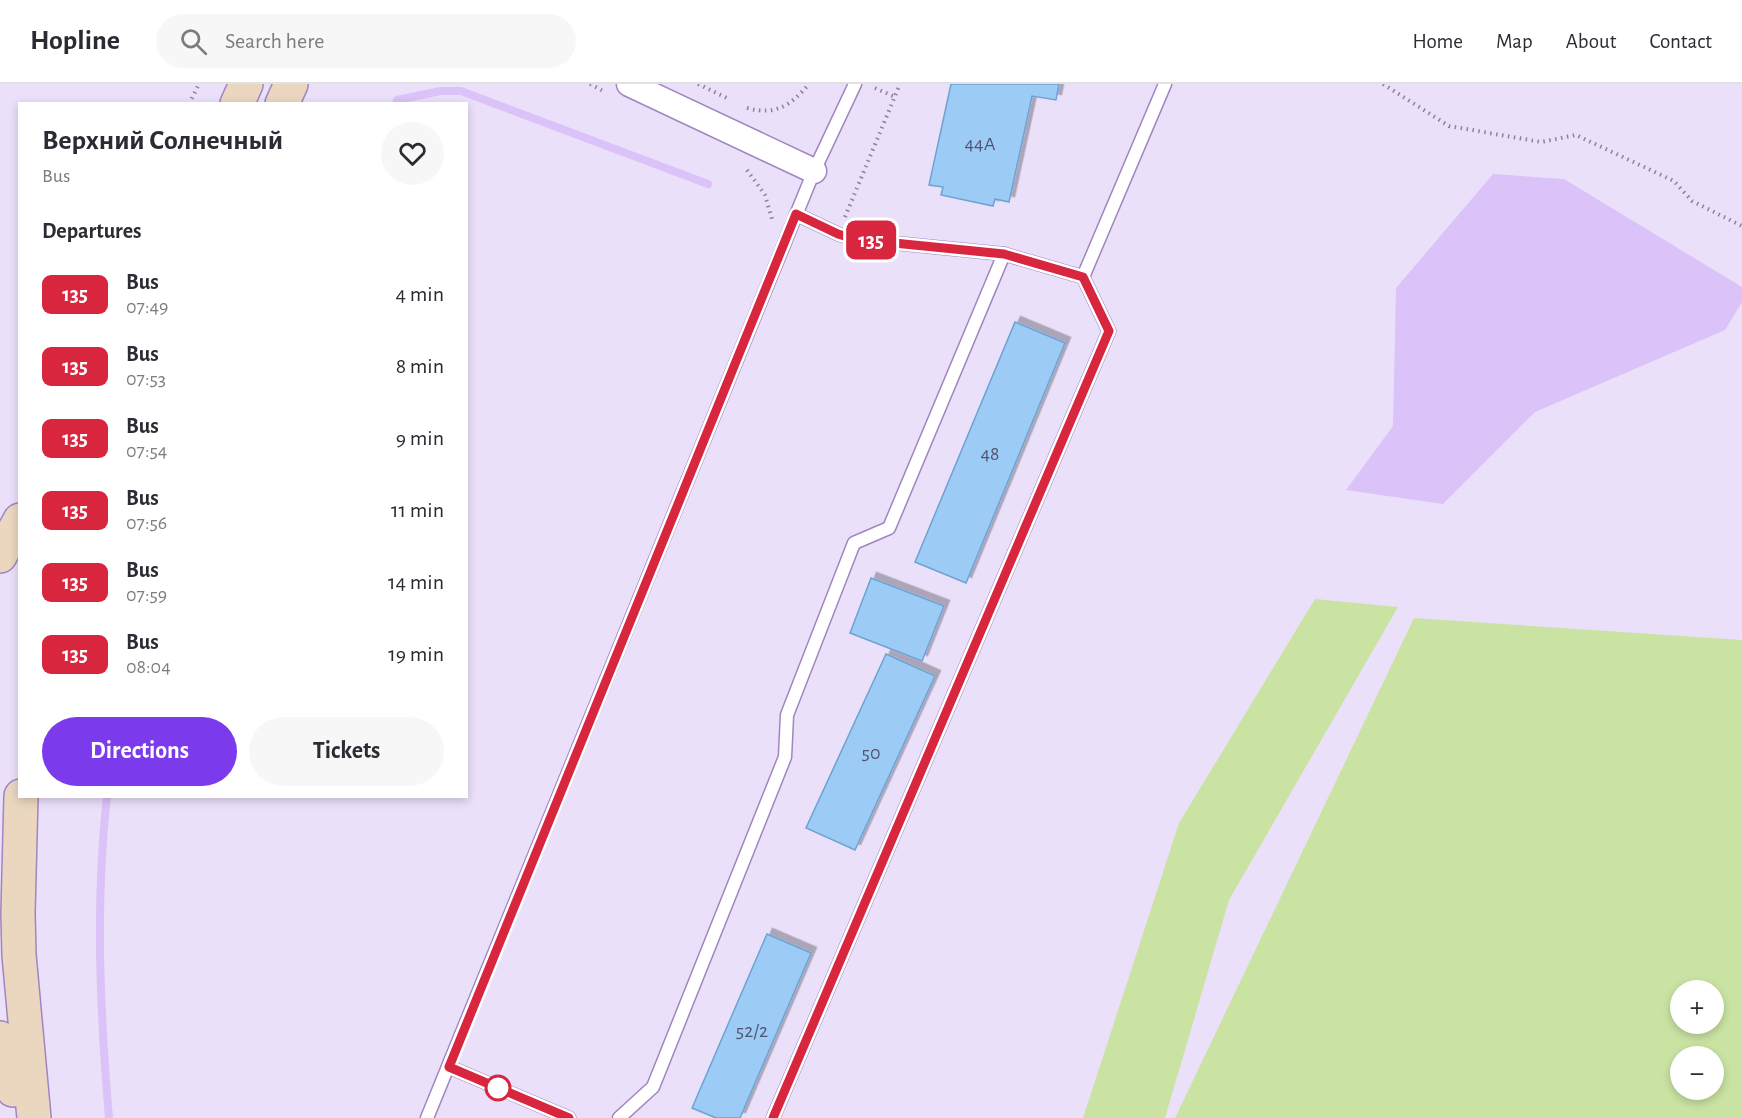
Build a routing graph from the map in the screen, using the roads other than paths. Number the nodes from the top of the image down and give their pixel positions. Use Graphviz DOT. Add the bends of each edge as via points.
graph roads {
  1 [pos="246,84"];
  2 [pos="291,84"];
  3 [pos="855,84"];
  4 [pos="1164,84"];
  5 [pos="620,89"];
  6 [pos="238,102"];
  7 [pos="283,102"];
  8 [pos="814,171"];
  9 [pos="796,214"];
  10 [pos="1004,254"];
  11 [pos="1083,277"];
  12 [pos="18,524"];
  13 [pos="0,556"];
  14 [pos="21,798"];
  15 [pos="0,1038"];
  16 [pos="449,1067"];
  17 [pos="17,1118"];
  18 [pos="34,1118"];
  19 [pos="427,1118"];
  20 [pos="569,1118"];
  21 [pos="619,1118"];
  22 [pos="773,1118"];
  1 -- 6 [label="main road"];
  2 -- 7 [label="main road"];
  3 -- 8 [label="lane"];
  4 -- 11 [label="lane"];
  5 -- 8 [label="street"];
  8 -- 9 [label="lane"];
  9 -- 10 [label="lane" via="854,239"];
  9 -- 16 [label="lane"];
  10 -- 11 [label="lane"];
  10 -- 21 [label="lane" via="889,528 854,543 787,715 785,757 658,1076 653,1086"];
  11 -- 22 [label="lane" via="1109,331"];
  12 -- 13 [label="main road"];
  14 -- 18 [label="main road" via="19,955"];
  15 -- 17 [label="main road" via="7,1054"];
  16 -- 19 [label="lane"];
  16 -- 20 [label="lane"];
}
